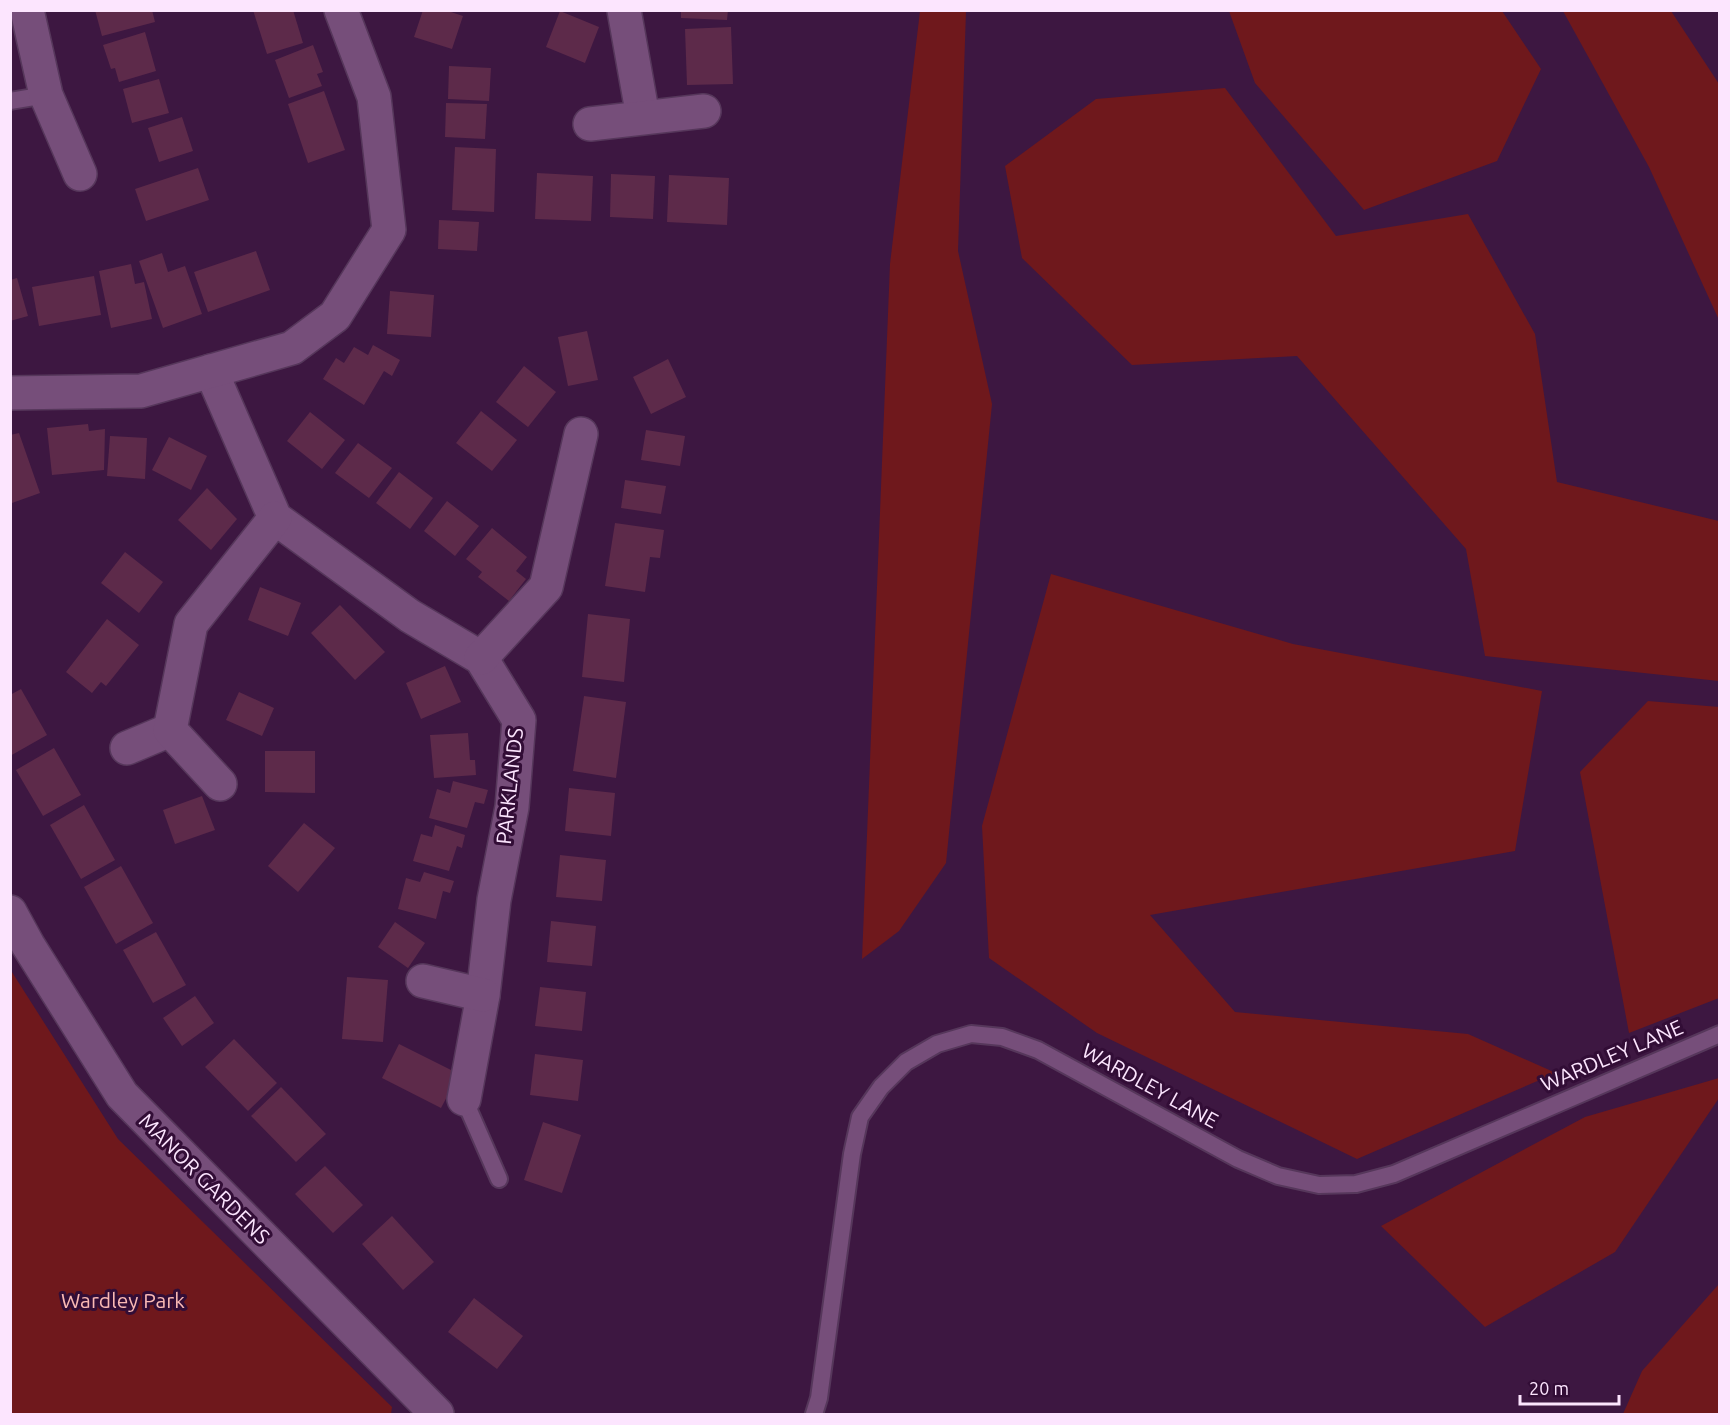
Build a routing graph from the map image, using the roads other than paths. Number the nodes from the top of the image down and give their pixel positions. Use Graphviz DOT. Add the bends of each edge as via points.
graph roads {
  1 [pos="27,10"];
  2 [pos="341,10"];
  3 [pos="624,10"];
  4 [pos="46,95"];
  5 [pos="10,101"];
  6 [pos="704,111"];
  7 [pos="643,117"];
  8 [pos="590,124"];
  9 [pos="80,174"];
  10 [pos="211,371"];
  11 [pos="10,393"];
  12 [pos="581,434"];
  13 [pos="275,518"];
  14 [pos="481,658"];
  15 [pos="170,730"];
  16 [pos="127,748"];
  17 [pos="220,784"];
  18 [pos="10,912"];
  19 [pos="423,981"];
  20 [pos="483,995"];
  21 [pos="1719,1034"];
  22 [pos="464,1099"];
  23 [pos="499,1179"];
  24 [pos="437,1414"];
  25 [pos="814,1414"];
  1 -- 4 [label="street"];
  2 -- 10 [label="street" via="374,97 389,230 335,316 292,348"];
  3 -- 7 [label="street"];
  4 -- 5 [label="lane"];
  4 -- 9 [label="street"];
  6 -- 7 [label="street"];
  7 -- 8 [label="street"];
  10 -- 11 [label="street" via="141,391"];
  10 -- 13 [label="street"];
  12 -- 14 [label="street" via="546,587"];
  13 -- 14 [label="street, PARKLANDS" via="410,616"];
  13 -- 15 [label="street" via="191,624"];
  14 -- 20 [label="street, PARKLANDS" via="519,720 512,807 494,900"];
  15 -- 16 [label="street"];
  15 -- 17 [label="street"];
  18 -- 24 [label="street, MANOR GARDENS" via="122,1095"];
  19 -- 20 [label="street"];
  20 -- 22 [label="street, PARKLANDS"];
  21 -- 25 [label="lane, WARDLEY LANE" via="1394,1174 1356,1185 1319,1185 1278,1176 1238,1160 1038,1050 1002,1037 971,1034 937,1044 906,1062 881,1087 860,1117"];
  22 -- 23 [label="lane"];
}
